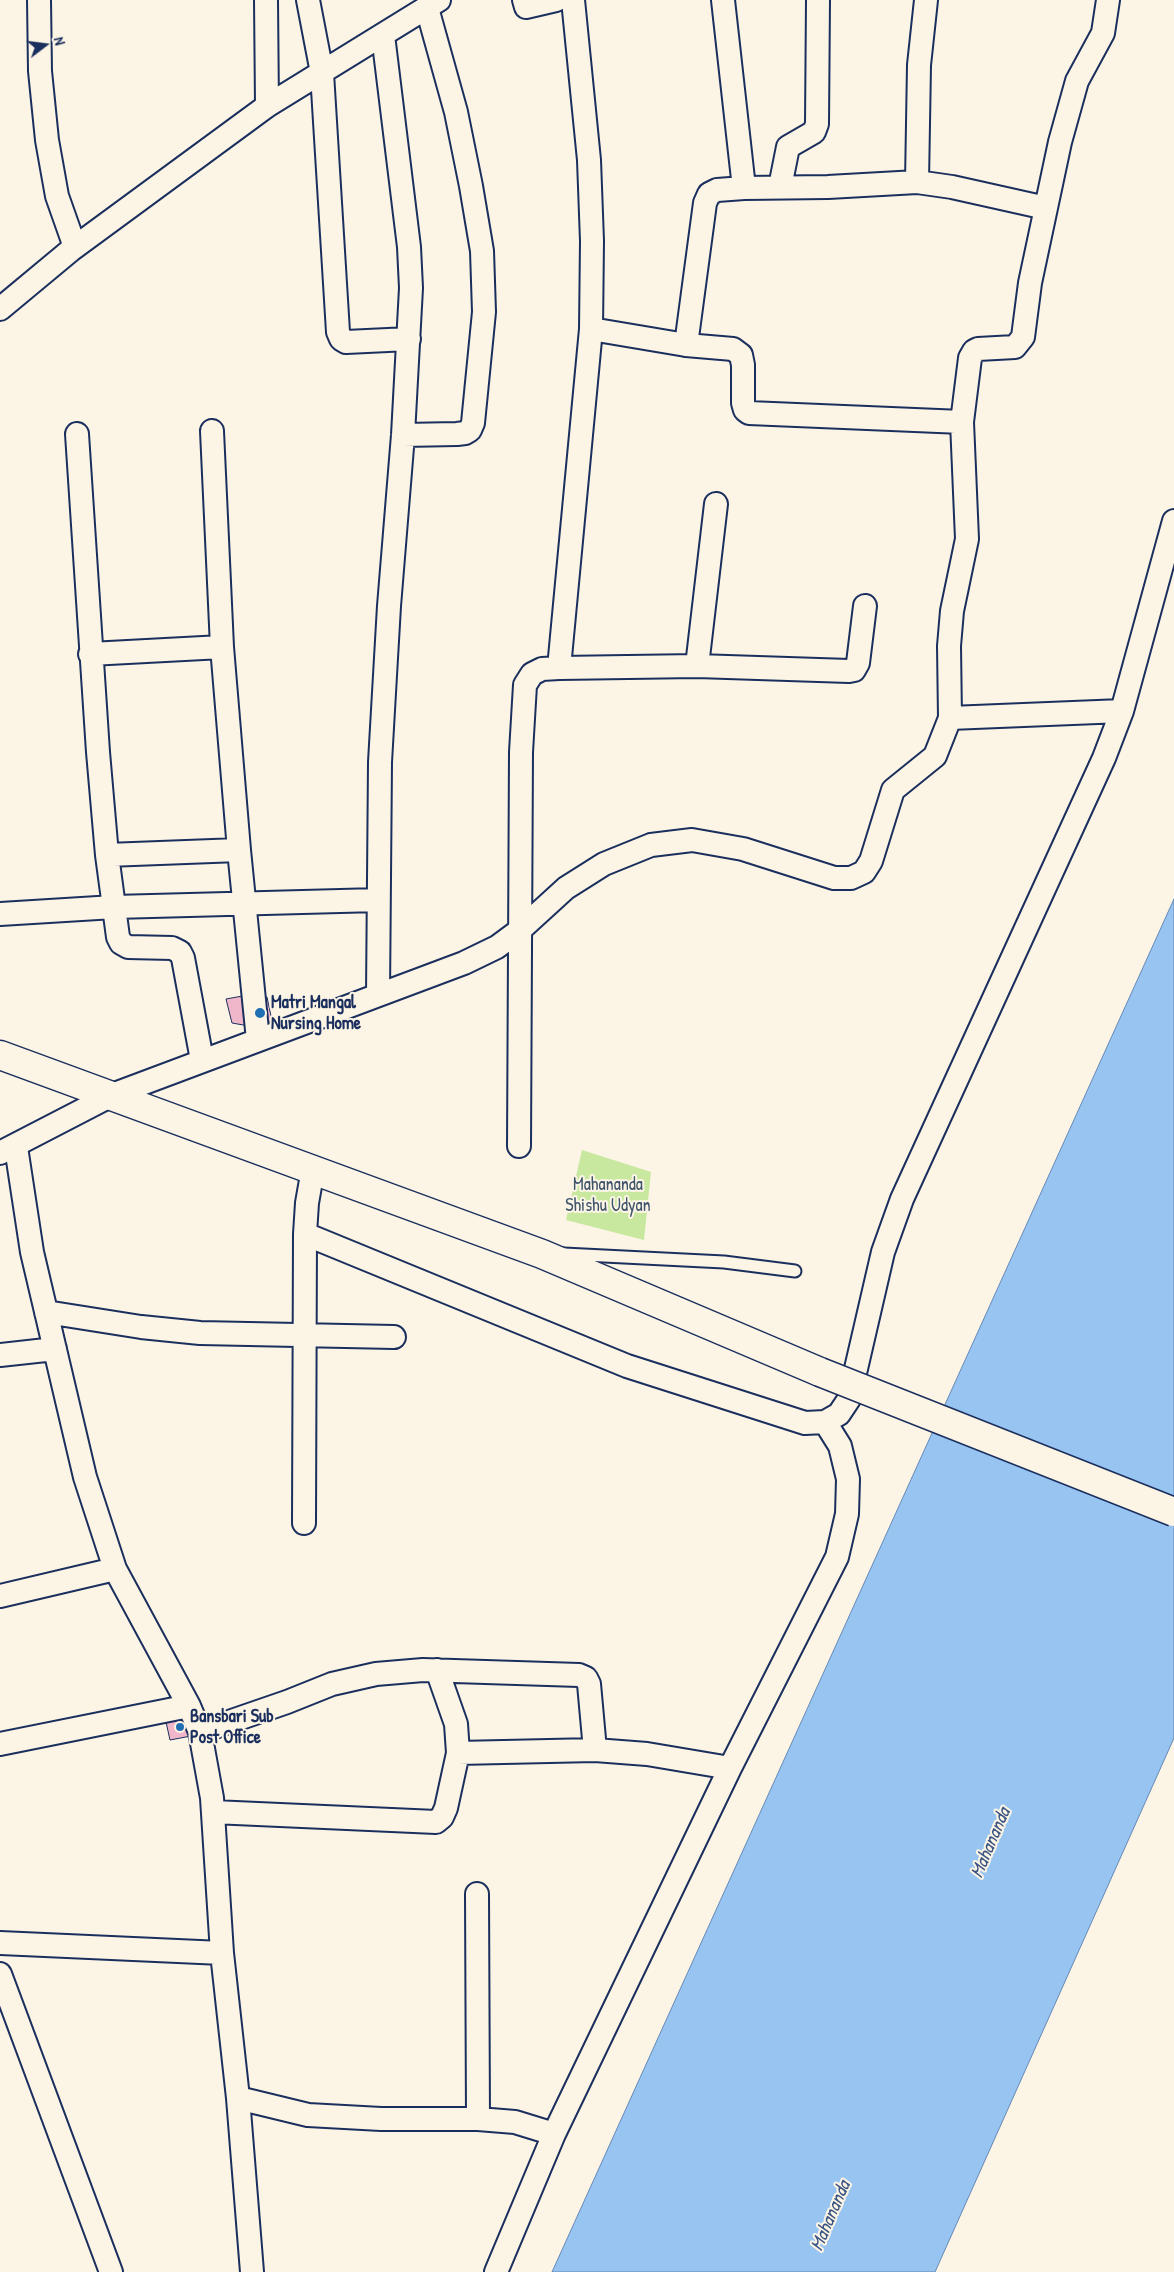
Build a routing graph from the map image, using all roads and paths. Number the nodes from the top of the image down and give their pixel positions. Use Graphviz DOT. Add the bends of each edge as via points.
graph roads {
  1 [pos="40,0"];
  2 [pos="266,0"];
  3 [pos="308,0"];
  4 [pos="524,0"];
  5 [pos="556,0"];
  6 [pos="573,0"];
  7 [pos="723,0"];
  8 [pos="818,0"];
  9 [pos="926,0"];
  10 [pos="1108,0"];
  11 [pos="433,4"];
  12 [pos="383,34"];
  13 [pos="322,72"];
  14 [pos="267,106"];
  15 [pos="917,182"];
  16 [pos="780,187"];
  17 [pos="744,188"];
  18 [pos="1046,208"];
  19 [pos="75,247"];
  20 [pos="0,309"];
  21 [pos="591,329"];
  22 [pos="409,339"];
  23 [pos="686,345"];
  24 [pos="962,422"];
  25 [pos="212,432"];
  26 [pos="77,434"];
  27 [pos="403,434"];
  28 [pos="716,504"];
  29 [pos="1174,520"];
  30 [pos="865,606"];
  31 [pos="222,647"];
  32 [pos="90,654"];
  33 [pos="697,666"];
  34 [pos="559,668"];
  35 [pos="1122,711"];
  36 [pos="950,718"];
  37 [pos="239,850"];
  38 [pos="107,855"];
  39 [pos="378,900"];
  40 [pos="244,902"];
  41 [pos="114,907"];
  42 [pos="0,914"];
  43 [pos="520,930"];
  44 [pos="378,994"];
  45 [pos="258,1040"];
  46 [pos="3,1056"];
  47 [pos="202,1060"];
  48 [pos="112,1095"];
  49 [pos="519,1146"];
  50 [pos="8,1150"];
  51 [pos="313,1170"];
  52 [pos="305,1234"];
  53 [pos="542,1254"];
  54 [pos="795,1271"];
  55 [pos="46,1312"];
  56 [pos="306,1335"];
  57 [pos="394,1337"];
  58 [pos="55,1349"];
  59 [pos="0,1355"];
  60 [pos="825,1422"];
  61 [pos="1174,1512"];
  62 [pos="304,1523"];
  63 [pos="115,1569"];
  64 [pos="0,1596"];
  65 [pos="437,1670"];
  66 [pos="189,1706"];
  67 [pos="200,1732"];
  68 [pos="0,1744"];
  69 [pos="595,1750"];
  70 [pos="458,1753"];
  71 [pos="730,1768"];
  72 [pos="213,1812"];
  73 [pos="477,1894"];
  74 [pos="0,1943"];
  75 [pos="222,1953"];
  76 [pos="0,1974"];
  77 [pos="238,2098"];
  78 [pos="478,2119"];
  79 [pos="554,2134"];
  80 [pos="111,2272"];
  81 [pos="252,2272"];
  82 [pos="496,2272"];
  1 -- 19 [label="street" via="40,71 48,140 57,196"];
  2 -- 14 [label="street"];
  3 -- 13 [label="street"];
  4 -- 5 [label="street" via="526,7"];
  6 -- 21 [label="street" via="590,160"];
  7 -- 17 [label="street"];
  8 -- 16 [label="street" via="817,124 814,132 788,147"];
  9 -- 15 [label="street" via="919,65"];
  10 -- 18 [label="street" via="1103,33 1083,68 1072,97"];
  11 -- 12 [label="street"];
  11 -- 27 [label="street" via="482,251 484,312 470,430 457,434"];
  12 -- 13 [label="street"];
  12 -- 22 [label="street" via="410,247"];
  13 -- 14 [label="street"];
  13 -- 22 [label="street" via="338,332 346,342"];
  14 -- 19 [label="street"];
  15 -- 16 [label="street"];
  15 -- 18 [label="street"];
  16 -- 17 [label="street"];
  17 -- 23 [label="street" via="717,190 709,194 705,203"];
  18 -- 24 [label="street" via="1030,283 1023,337 1014,347 974,350 970,358"];
  19 -- 20 [label="street"];
  21 -- 23 [label="street"];
  21 -- 34 [label="street"];
  22 -- 27 [label="street"];
  23 -- 24 [label="street" via="733,349 740,355 743,403 749,412"];
  24 -- 36 [label="street" via="967,539 952,611"];
  25 -- 31 [label="street"];
  26 -- 32 [label="street"];
  27 -- 39 [label="street" via="380,762"];
  28 -- 33 [label="street"];
  29 -- 35 [label="street"];
  30 -- 33 [label="street" via="858,663 854,670"];
  31 -- 32 [label="street"];
  31 -- 37 [label="street"];
  32 -- 38 [label="street"];
  33 -- 34 [label="street"];
  34 -- 43 [label="street" via="542,669 532,674 525,685 521,752"];
  35 -- 36 [label="street"];
  35 -- 60 [label="street" via="1104,758 902,1199 883,1252 849,1399 839,1414"];
  36 -- 43 [label="street" via="935,756 893,790 871,860 864,872 850,878 834,878 743,849 692,840 651,846 596,869 566,888"];
  37 -- 38 [label="street"];
  37 -- 40 [label="street"];
  38 -- 41 [label="street"];
  39 -- 40 [label="street"];
  39 -- 44 [label="street"];
  40 -- 41 [label="street"];
  40 -- 45 [label="street"];
  41 -- 42 [label="street"];
  41 -- 47 [label="street" via="118,937 128,948 172,948 180,952"];
  43 -- 44 [label="street" via="497,947 464,963"];
  43 -- 49 [label="street"];
  44 -- 45 [label="street"];
  45 -- 47 [label="street"];
  46 -- 48 [label="main road"];
  47 -- 48 [label="street"];
  48 -- 50 [label="street"];
  48 -- 51 [label="main road"];
  50 -- 55 [label="street"];
  51 -- 52 [label="street"];
  51 -- 53 [label="main road"];
  52 -- 56 [label="street"];
  52 -- 60 [label="street" via="627,1366 805,1423"];
  53 -- 54 [label="lane" via="670,1258"];
  53 -- 61 [label="main road, bridge" via="820,1372"];
  55 -- 56 [label="street" via="200,1333"];
  55 -- 58 [label="street"];
  56 -- 57 [label="street"];
  56 -- 62 [label="street"];
  58 -- 59 [label="street"];
  58 -- 63 [label="street" via="85,1477"];
  60 -- 71 [label="street" via="840,1446 848,1479 847,1514 836,1557"];
  63 -- 64 [label="street"];
  63 -- 66 [label="street"];
  65 -- 67 [label="street" via="376,1674 332,1684"];
  65 -- 69 [label="street" via="579,1675 586,1678"];
  65 -- 70 [label="street" via="456,1724"];
  66 -- 67 [label="street"];
  66 -- 68 [label="street"];
  67 -- 72 [label="street"];
  69 -- 70 [label="street"];
  69 -- 71 [label="street" via="647,1754"];
  70 -- 72 [label="street" via="446,1808 436,1822"];
  71 -- 79 [label="street"];
  72 -- 75 [label="street"];
  73 -- 78 [label="street"];
  74 -- 75 [label="street"];
  75 -- 77 [label="street"];
  76 -- 80 [label="street"];
  77 -- 78 [label="street" via="308,2115"];
  77 -- 81 [label="street"];
  78 -- 79 [label="street" via="515,2122"];
  79 -- 82 [label="street"];
}
